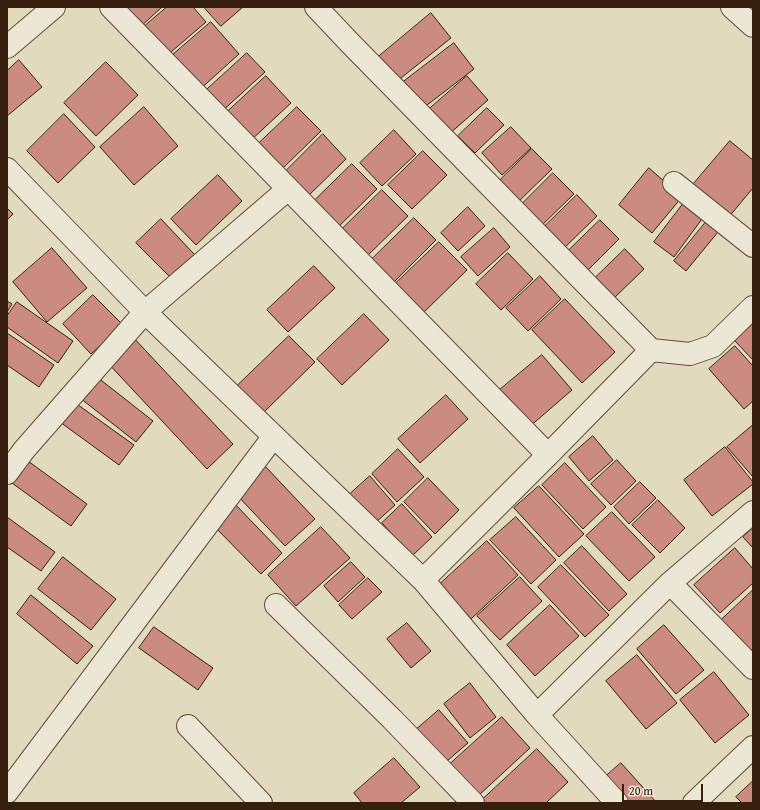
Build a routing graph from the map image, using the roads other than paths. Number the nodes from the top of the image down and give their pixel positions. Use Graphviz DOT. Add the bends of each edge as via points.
graph roads {
  1 [pos="54,7"];
  2 [pos="111,7"];
  3 [pos="316,7"];
  4 [pos="732,7"];
  5 [pos="753,26"];
  6 [pos="7,47"];
  7 [pos="7,169"];
  8 [pos="674,183"];
  9 [pos="288,189"];
  10 [pos="753,246"];
  11 [pos="753,307"];
  12 [pos="146,312"];
  13 [pos="651,350"];
  14 [pos="274,436"];
  15 [pos="548,455"];
  16 [pos="7,472"];
  17 [pos="753,512"];
  18 [pos="423,580"];
  19 [pos="670,583"];
  20 [pos="276,605"];
  21 [pos="753,668"];
  22 [pos="536,715"];
  23 [pos="188,726"];
  24 [pos="753,747"];
  25 [pos="7,792"];
  26 [pos="261,803"];
  27 [pos="473,803"];
  28 [pos="617,803"];
  29 [pos="694,803"];
  1 -- 6 [label="street"];
  2 -- 9 [label="street"];
  3 -- 13 [label="street"];
  4 -- 5 [label="street"];
  7 -- 12 [label="street"];
  8 -- 10 [label="street"];
  9 -- 12 [label="street"];
  9 -- 15 [label="street"];
  11 -- 13 [label="street" via="713,346 690,354"];
  12 -- 14 [label="street"];
  12 -- 16 [label="street"];
  13 -- 15 [label="street"];
  14 -- 18 [label="street"];
  14 -- 25 [label="street"];
  15 -- 18 [label="street"];
  17 -- 19 [label="street"];
  18 -- 22 [label="street"];
  19 -- 21 [label="street"];
  19 -- 22 [label="street"];
  20 -- 27 [label="street"];
  22 -- 28 [label="street"];
  23 -- 26 [label="street"];
  24 -- 29 [label="street"];
}
